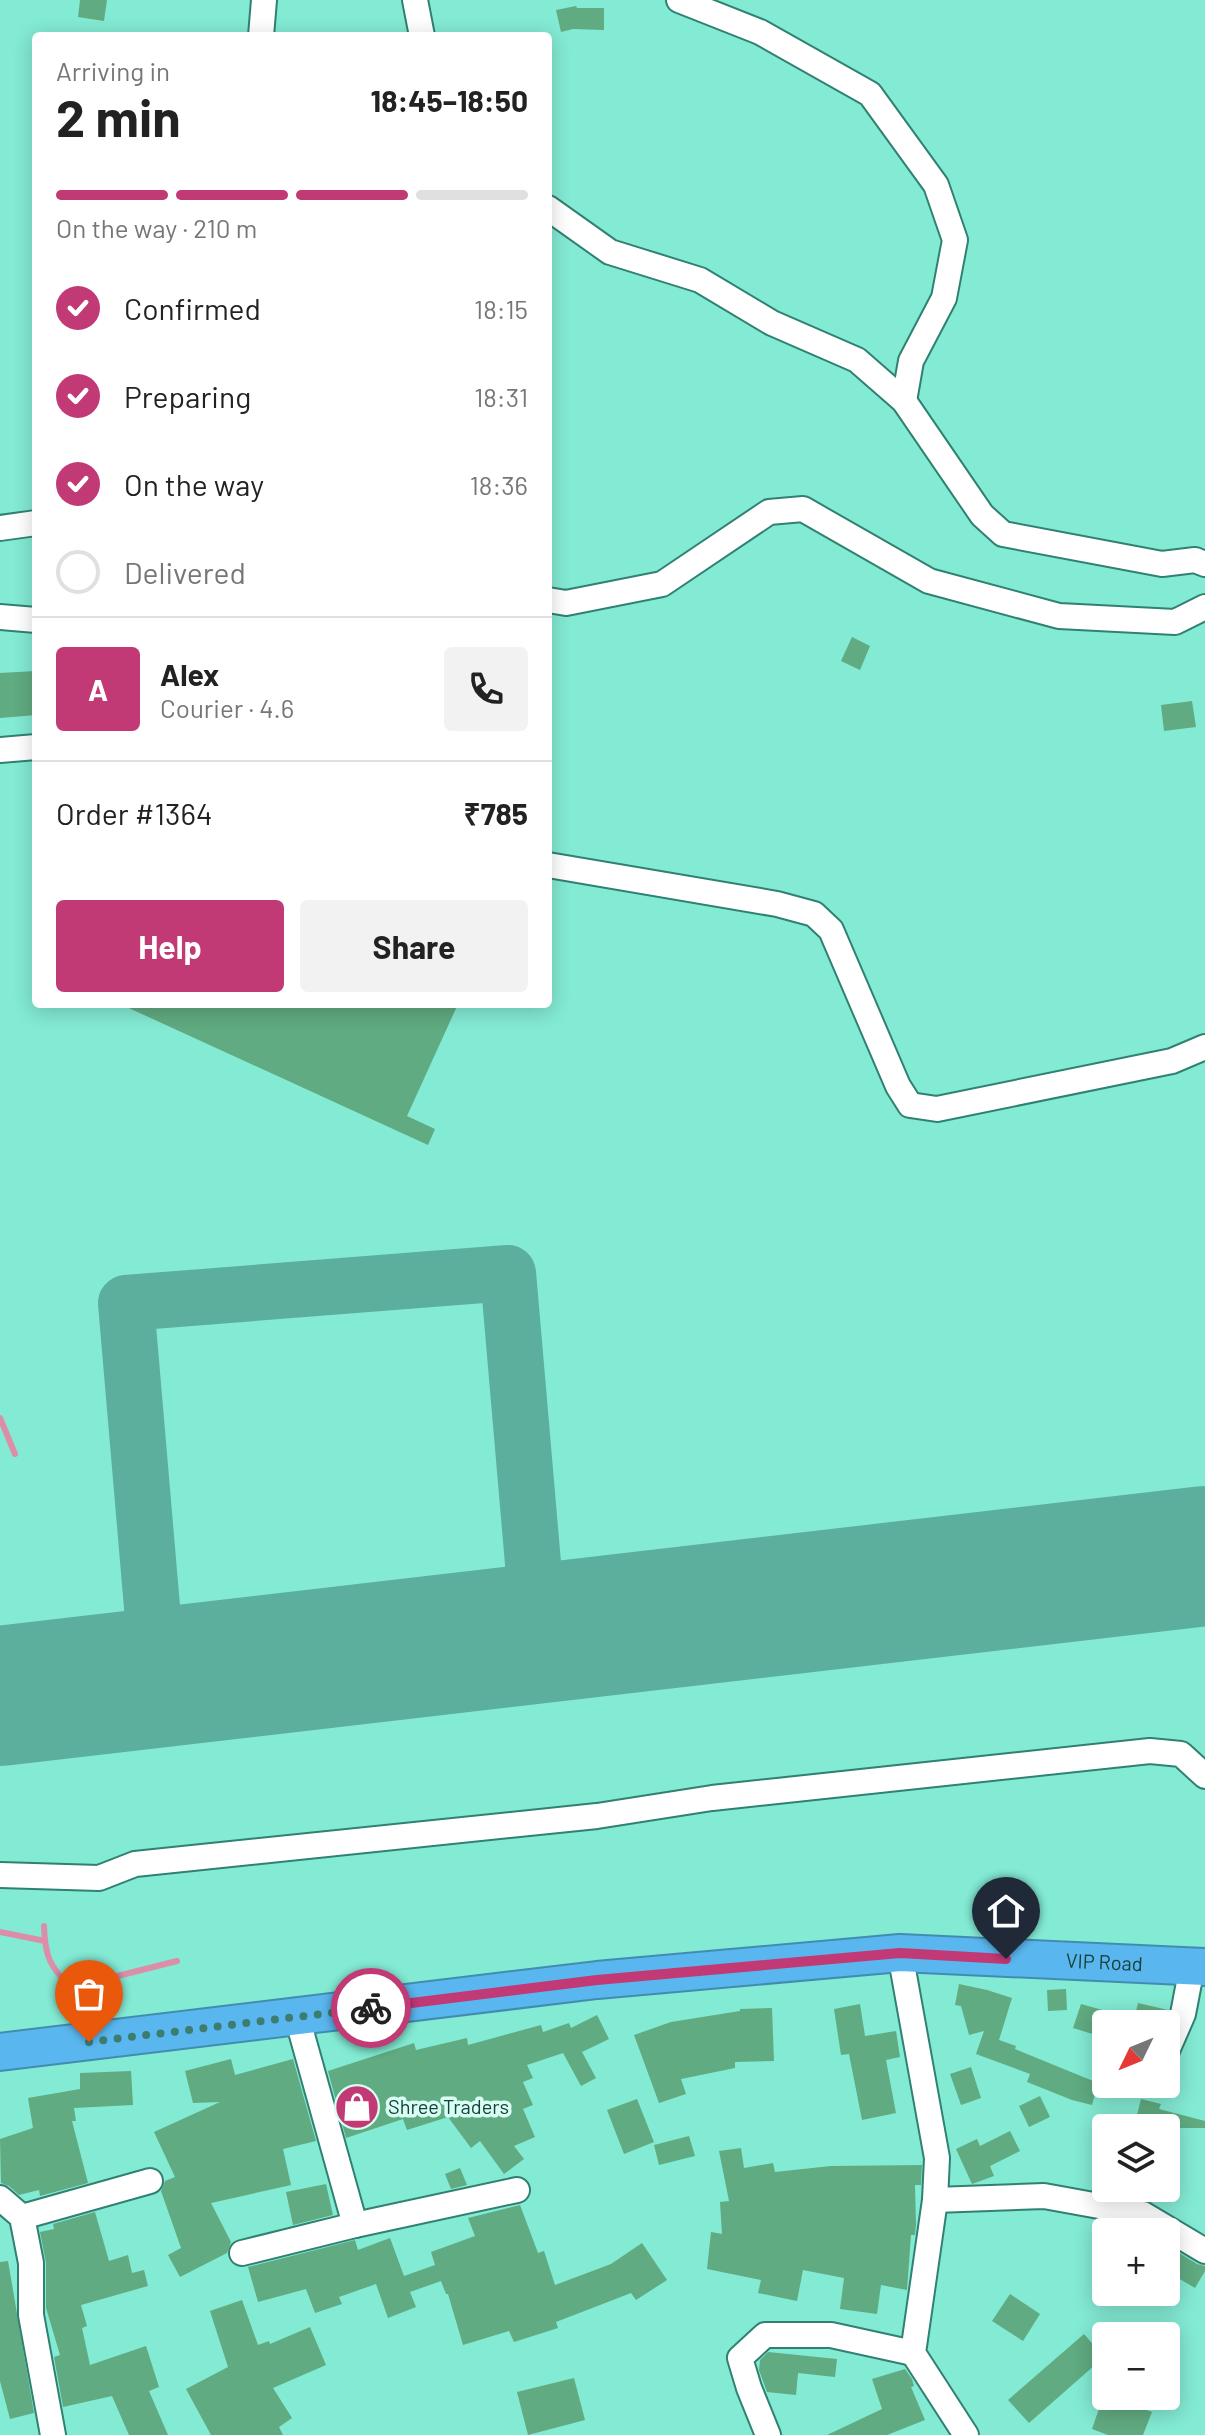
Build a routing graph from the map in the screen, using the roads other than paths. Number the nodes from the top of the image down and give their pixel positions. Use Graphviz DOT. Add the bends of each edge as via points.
graph roads {
  1 [pos="264,0"];
  2 [pos="415,0"];
  3 [pos="679,0"];
  4 [pos="261,32"];
  5 [pos="421,32"];
  6 [pos="552,211"];
  7 [pos="904,401"];
  8 [pos="32,524"];
  9 [pos="0,528"];
  10 [pos="1205,564"];
  11 [pos="552,601"];
  12 [pos="1205,607"];
  13 [pos="0,617"];
  14 [pos="32,619"];
  15 [pos="32,747"];
  16 [pos="0,750"];
  17 [pos="552,866"];
  18 [pos="1205,1047"];
  19 [pos="1205,1776"];
  20 [pos="0,1875"];
  21 [pos="900,1953"];
  22 [pos="1198,1967"];
  23 [pos="297,2017"];
  24 [pos="1180,2021"];
  25 [pos="0,2052"];
  26 [pos="150,2181"];
  27 [pos="517,2190"];
  28 [pos="0,2198"];
  29 [pos="935,2200"];
  30 [pos="22,2217"];
  31 [pos="355,2225"];
  32 [pos="1205,2251"];
  33 [pos="242,2253"];
  34 [pos="913,2353"];
  35 [pos="53,2435"];
  36 [pos="768,2435"];
  37 [pos="966,2435"];
  1 -- 4 [label="street"];
  2 -- 5 [label="street"];
  3 -- 7 [label="street" via="760,32 870,94 936,185 955,240 944,298 911,361"];
  6 -- 7 [label="street" via="610,252 700,280 772,323 857,360"];
  7 -- 10 [label="street" via="982,515 1003,534 1162,564"];
  8 -- 9 [label="street"];
  11 -- 12 [label="street" via="566,603 662,584 769,512 803,509 929,581 1059,616 1175,622"];
  13 -- 14 [label="street"];
  15 -- 16 [label="street"];
  17 -- 18 [label="street" via="814,914 831,930 910,1105 937,1109 1172,1061"];
  19 -- 20 [label="street" via="1181,1754 1150,1751 135,1864 99,1878"];
  21 -- 22 [label="highway, VIP Road"];
  21 -- 23 [label="highway, VIP Road" via="597,1980"];
  21 -- 29 [label="street" via="937,2158"];
  22 -- 24 [label="street"];
  23 -- 25 [label="highway, VIP Road"];
  23 -- 31 [label="street"];
  26 -- 30 [label="street"];
  27 -- 31 [label="street"];
  28 -- 30 [label="street"];
  29 -- 32 [label="street" via="1044,2196 1143,2214"];
  29 -- 34 [label="street"];
  30 -- 35 [label="street" via="31,2263 31,2315"];
  31 -- 33 [label="street"];
  34 -- 36 [label="street" via="831,2335 765,2335 740,2358"];
  34 -- 37 [label="street"];
}
